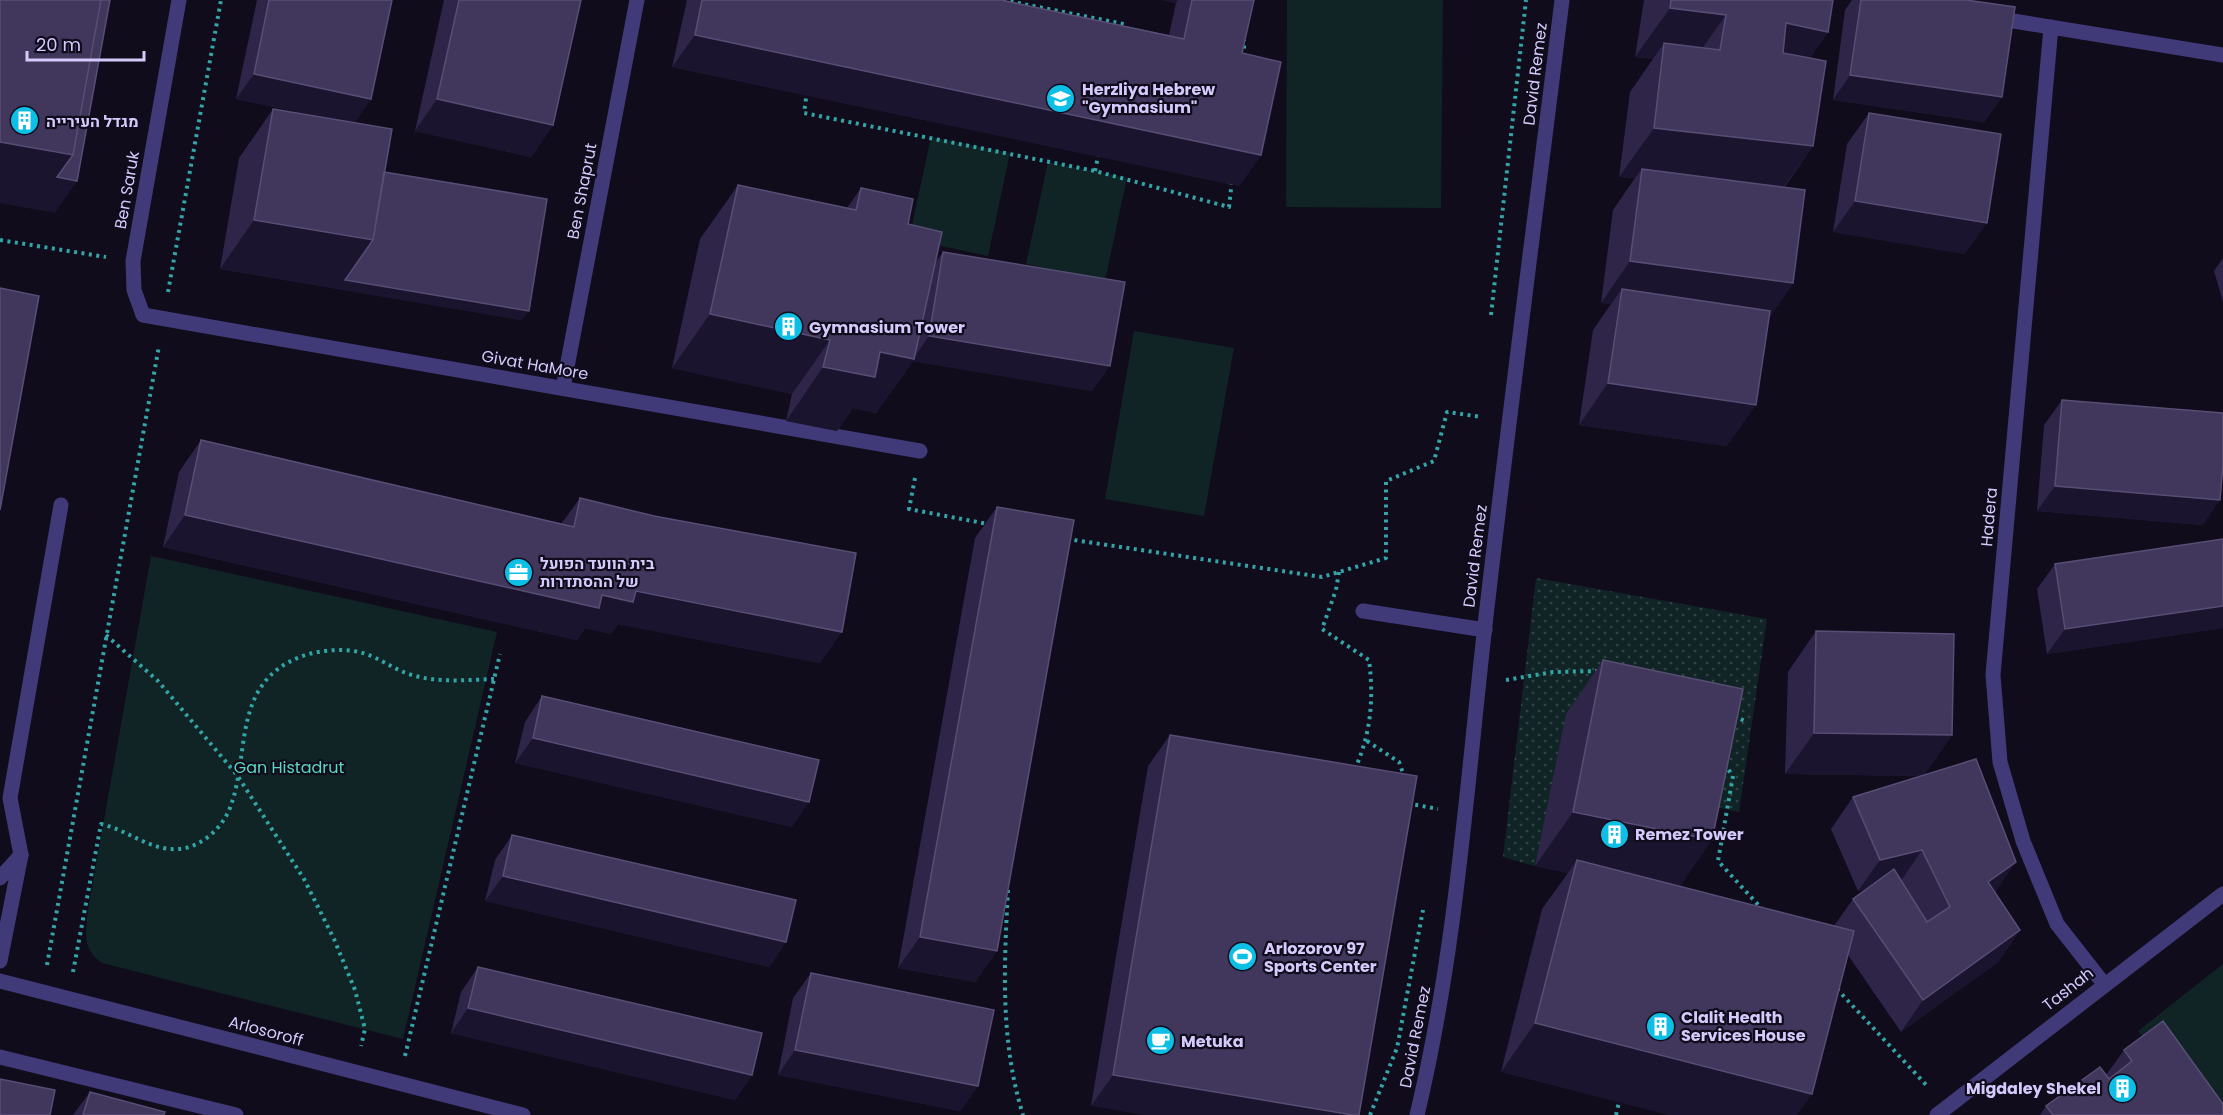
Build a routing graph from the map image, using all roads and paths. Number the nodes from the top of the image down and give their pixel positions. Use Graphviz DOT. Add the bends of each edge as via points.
graph roads {
  1 [pos="179,0"];
  2 [pos="221,0"];
  3 [pos="637,0"];
  4 [pos="1002,0"];
  5 [pos="1562,0"];
  6 [pos="1980,15"];
  7 [pos="2051,27"];
  8 [pos="1244,32"];
  9 [pos="1122,36"];
  10 [pos="2223,55"];
  11 [pos="1244,64"];
  12 [pos="808,79"];
  13 [pos="1099,149"];
  14 [pos="1095,171"];
  15 [pos="1233,174"];
  16 [pos="0,240"];
  17 [pos="133,261"];
  18 [pos="143,315"];
  19 [pos="164,319"];
  20 [pos="563,388"];
  21 [pos="1509,421"];
  22 [pos="920,451"];
  23 [pos="61,505"];
  24 [pos="997,526"];
  25 [pos="1063,538"];
  26 [pos="1339,572"];
  27 [pos="1363,611"];
  28 [pos="1485,630"];
  29 [pos="106,635"];
  30 [pos="500,654"];
  31 [pos="1602,671"];
  32 [pos="494,679"];
  33 [pos="1479,684"];
  34 [pos="1727,714"];
  35 [pos="1747,722"];
  36 [pos="1367,741"];
  37 [pos="1721,759"];
  38 [pos="237,775"];
  39 [pos="1352,777"];
  40 [pos="1407,783"];
  41 [pos="1409,794"];
  42 [pos="1411,804"];
  43 [pos="21,855"];
  44 [pos="0,878"];
  45 [pos="1008,880"];
  46 [pos="2223,894"];
  47 [pos="1767,914"];
  48 [pos="0,961"];
  49 [pos="0,981"];
  50 [pos="1832,984"];
  51 [pos="2104,984"];
  52 [pos="43,991"];
  53 [pos="68,998"];
  54 [pos="1397,1048"];
  55 [pos="0,1057"];
  56 [pos="356,1073"];
  57 [pos="398,1084"];
  58 [pos="1619,1102"];
  59 [pos="1942,1111"];
  60 [pos="236,1115"];
  61 [pos="523,1115"];
  62 [pos="1023,1115"];
  63 [pos="1370,1115"];
  64 [pos="1416,1115"];
  65 [pos="1616,1115"];
  1 -- 17 [label="street, Ben Saruk"];
  2 -- 19 [label="path"];
  3 -- 20 [label="street, Ben Shaprut"];
  4 -- 9 [label="path" via="1124,24"];
  5 -- 21 [label="street, David Remez"];
  6 -- 7 [label="street"];
  7 -- 10 [label="street"];
  7 -- 51 [label="street, Hadera" via="1993,675 2000,762 2023,841 2057,924"];
  8 -- 11 [label="path"];
  12 -- 14 [label="path" via="804,113"];
  13 -- 14 [label="path"];
  14 -- 15 [label="path" via="1229,207"];
  16 -- 17 [label="path"];
  17 -- 18 [label="street, Ben Saruk" via="134,290"];
  18 -- 19 [label="street, Givat HaMore"];
  19 -- 20 [label="street, Givat HaMore"];
  19 -- 29 [label="path"];
  20 -- 22 [label="street, Givat HaMore"];
  21 -- 26 [label="path" via="1447,412 1434,461 1386,481 1386,558"];
  21 -- 28 [label="street, David Remez"];
  22 -- 24 [label="path" via="909,509"];
  23 -- 43 [label="street" via="10,798"];
  25 -- 26 [label="path" via="1322,577"];
  26 -- 36 [label="path" via="1322,629 1369,660 1373,691"];
  27 -- 28 [label="street"];
  28 -- 33 [label="street, David Remez"];
  29 -- 38 [label="path" via="158,681"];
  29 -- 52 [label="path"];
  30 -- 32 [label="path"];
  31 -- 33 [label="path" via="1553,672"];
  32 -- 38 [label="path" via="414,676 359,652 326,651 301,656 275,672 254,700 246,718"];
  32 -- 57 [label="path"];
  33 -- 64 [label="street, David Remez" via="1452,933 1434,1044"];
  34 -- 35 [label="path"];
  36 -- 39 [label="path"];
  36 -- 40 [label="path" via="1399,762"];
  37 -- 47 [label="path" via="1733,776 1718,861"];
  38 -- 53 [label="path" via="232,805 225,818 205,840 193,846 160,848 120,828 101,824"];
  38 -- 56 [label="path" via="304,879 355,990 365,1029"];
  41 -- 42 [label="path"];
  43 -- 44 [label="street"];
  43 -- 48 [label="street"];
  45 -- 62 [label="path" via="1003,989 1014,1086"];
  46 -- 51 [label="street, Tashah"];
  49 -- 52 [label="street, Arlosoroff"];
  50 -- 59 [label="path"];
  51 -- 59 [label="street, Tashah"];
  52 -- 53 [label="street, Arlosoroff"];
  53 -- 56 [label="street, Arlosoroff"];
  54 -- 63 [label="path, David Remez"];
  55 -- 60 [label="street"];
  56 -- 57 [label="street, Arlosoroff"];
  57 -- 61 [label="street, Arlosoroff"];
  58 -- 65 [label="path"];
}
